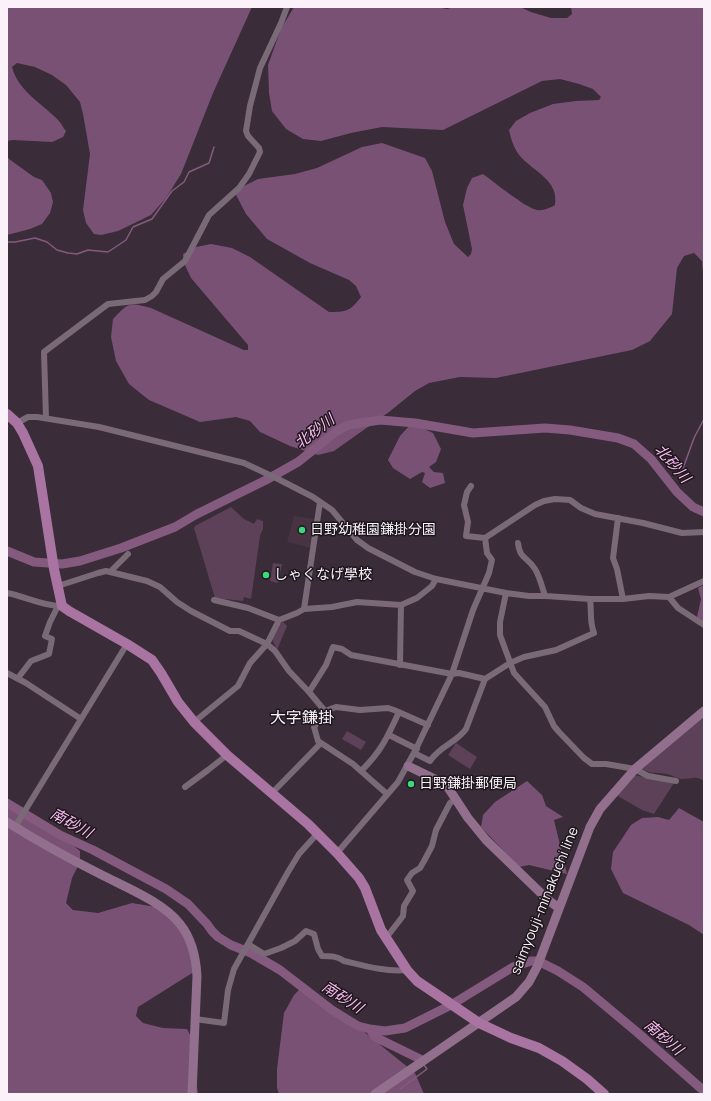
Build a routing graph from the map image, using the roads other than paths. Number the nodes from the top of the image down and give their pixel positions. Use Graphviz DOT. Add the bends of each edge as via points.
graph roads {
  1 [pos="287,7"];
  2 [pos="7,414"];
  3 [pos="46,418"];
  4 [pos="17,423"];
  5 [pos="471,486"];
  6 [pos="320,502"];
  7 [pos="618,518"];
  8 [pos="704,532"];
  9 [pos="485,538"];
  10 [pos="518,543"];
  11 [pos="128,554"];
  12 [pos="110,572"];
  13 [pos="436,579"];
  14 [pos="704,581"];
  15 [pos="58,586"];
  16 [pos="482,588"];
  17 [pos="7,593"];
  18 [pos="506,593"];
  19 [pos="545,596"];
  20 [pos="669,597"];
  21 [pos="590,599"];
  22 [pos="623,599"];
  23 [pos="214,600"];
  24 [pos="401,605"];
  25 [pos="60,606"];
  26 [pos="304,609"];
  27 [pos="279,620"];
  28 [pos="704,625"];
  29 [pos="127,644"];
  30 [pos="267,644"];
  31 [pos="510,664"];
  32 [pos="400,665"];
  33 [pos="7,673"];
  34 [pos="452,674"];
  35 [pos="18,678"];
  36 [pos="484,680"];
  37 [pos="309,692"];
  38 [pos="325,711"];
  39 [pos="399,712"];
  40 [pos="704,712"];
  41 [pos="81,719"];
  42 [pos="194,722"];
  43 [pos="428,725"];
  44 [pos="389,735"];
  45 [pos="320,743"];
  46 [pos="415,751"];
  47 [pos="227,755"];
  48 [pos="408,766"];
  49 [pos="635,769"];
  50 [pos="361,771"];
  51 [pos="676,781"];
  52 [pos="184,787"];
  53 [pos="272,792"];
  54 [pos="387,794"];
  55 [pos="456,798"];
  56 [pos="11,824"];
  57 [pos="317,834"];
  58 [pos="337,852"];
  59 [pos="559,908"];
  60 [pos="386,938"];
  61 [pos="247,945"];
  62 [pos="407,970"];
  63 [pos="195,1019"];
  64 [pos="479,1023"];
  65 [pos="192,1094"];
  66 [pos="375,1094"];
  67 [pos="604,1094"];
  1 -- 3 [label="street" via="260,68 250,106 246,131 260,152 249,174 234,193 209,215 185,261 163,279 152,296 140,301 108,304 44,352"];
  2 -- 4 [label="main road"];
  3 -- 4 [label="street" via="28,417"];
  3 -- 6 [label="street" via="99,427 244,462"];
  4 -- 15 [label="main road" via="38,466"];
  5 -- 9 [label="street" via="464,505 468,522 466,536"];
  6 -- 13 [label="street" via="332,510 357,540 368,548 415,572"];
  6 -- 26 [label="street"];
  7 -- 8 [label="street" via="682,533"];
  7 -- 9 [label="street" via="595,514 570,500 555,499 544,501"];
  7 -- 22 [label="street" via="613,558"];
  9 -- 16 [label="street" via="487,553 492,560"];
  10 -- 19 [label="street" via="521,556 537,572"];
  11 -- 12 [label="street"];
  12 -- 15 [label="street" via="98,573"];
  12 -- 30 [label="street" via="147,581 160,587 191,611 230,631 239,631"];
  13 -- 16 [label="street"];
  13 -- 24 [label="street" via="432,586 417,598"];
  14 -- 20 [label="street"];
  15 -- 25 [label="main road"];
  16 -- 18 [label="street"];
  16 -- 34 [label="street"];
  17 -- 25 [label="street"];
  18 -- 19 [label="street"];
  18 -- 31 [label="street" via="500,635"];
  19 -- 21 [label="street"];
  20 -- 22 [label="street"];
  20 -- 28 [label="street" via="678,608"];
  21 -- 22 [label="street"];
  21 -- 31 [label="street" via="590,623 594,633 556,650 530,655"];
  23 -- 27 [label="street" via="248,608"];
  24 -- 26 [label="street" via="357,602"];
  24 -- 32 [label="street"];
  25 -- 29 [label="main road"];
  25 -- 35 [label="street" via="45,636 52,639 49,654 31,661"];
  26 -- 27 [label="street"];
  27 -- 30 [label="street"];
  29 -- 41 [label="street"];
  29 -- 42 [label="main road" via="152,660 178,702"];
  30 -- 37 [label="street"];
  30 -- 42 [label="street" via="250,663 238,686"];
  31 -- 36 [label="street"];
  31 -- 49 [label="street" via="514,673 545,707 554,726 584,758 592,764"];
  32 -- 34 [label="street"];
  32 -- 37 [label="street" via="351,655 332,646 326,666"];
  33 -- 35 [label="street"];
  34 -- 36 [label="street" via="459,673"];
  34 -- 43 [label="street"];
  35 -- 41 [label="street"];
  36 -- 46 [label="street" via="462,735 440,749 430,761"];
  37 -- 38 [label="street"];
  38 -- 39 [label="street" via="339,707 360,710 388,708"];
  38 -- 45 [label="street" via="314,727"];
  39 -- 43 [label="street"];
  39 -- 44 [label="street"];
  40 -- 49 [label="street, saimyouji-minakuchi line"];
  41 -- 56 [label="street" via="19,818"];
  42 -- 47 [label="main road"];
  43 -- 46 [label="street"];
  44 -- 46 [label="street"];
  44 -- 50 [label="street" via="374,758"];
  45 -- 50 [label="street"];
  45 -- 53 [label="street"];
  46 -- 48 [label="street"];
  47 -- 52 [label="street"];
  47 -- 53 [label="main road"];
  48 -- 54 [label="street"];
  48 -- 55 [label="street" via="441,782"];
  49 -- 51 [label="street" via="648,776"];
  49 -- 59 [label="street, saimyouji-minakuchi line" via="600,808"];
  50 -- 54 [label="street"];
  53 -- 57 [label="main road"];
  54 -- 58 [label="street"];
  55 -- 59 [label="street" via="468,818 499,853"];
  55 -- 60 [label="street" via="450,803 436,830 432,846 420,868 408,877 413,891 404,906 403,916"];
  56 -- 63 [label="street" via="159,906 179,924 190,941 196,962"];
  57 -- 58 [label="main road"];
  57 -- 61 [label="street" via="299,854"];
  58 -- 60 [label="main road" via="362,883"];
  59 -- 64 [label="street, saimyouji-minakuchi line" via="529,982 516,997"];
  60 -- 62 [label="main road"];
  61 -- 62 [label="street" via="264,954 295,941 306,931 314,934 322,956 334,956 344,961 380,969"];
  61 -- 63 [label="street" via="234,969 228,990 224,1023"];
  62 -- 64 [label="main road" via="417,981"];
  63 -- 65 [label="street"];
  64 -- 66 [label="street, saimyouji-minakuchi line"];
  64 -- 67 [label="main road" via="562,1061"];
}
